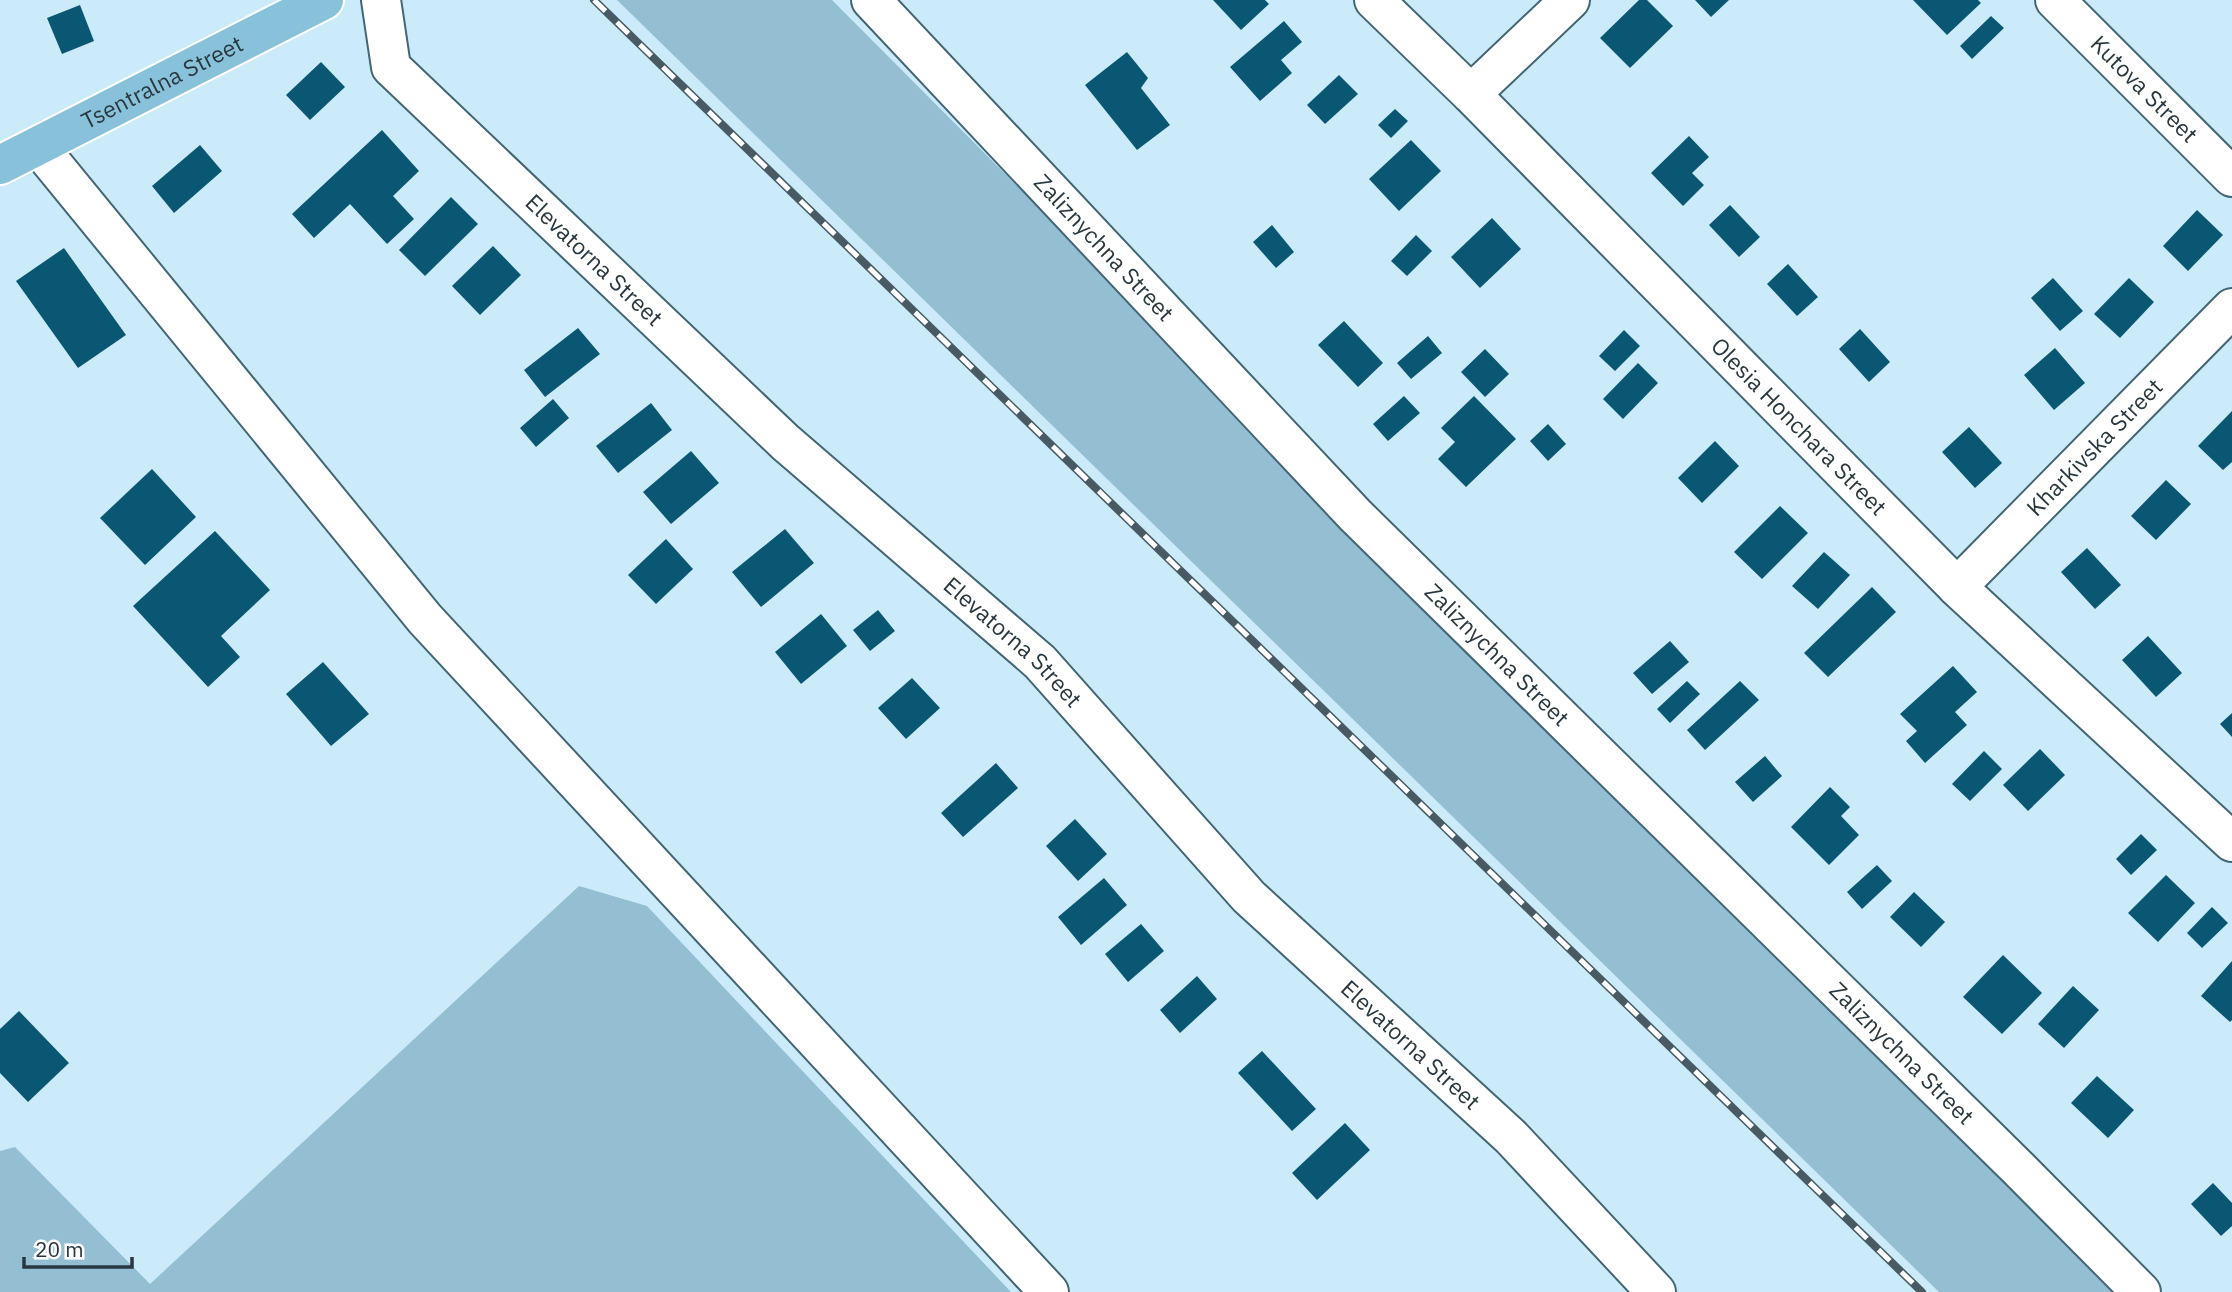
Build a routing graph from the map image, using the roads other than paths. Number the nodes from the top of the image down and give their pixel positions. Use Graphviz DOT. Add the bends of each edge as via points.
graph roads {
  1 [pos="324,0"];
  2 [pos="381,0"];
  3 [pos="871,0"];
  4 [pos="1374,0"];
  5 [pos="1570,0"];
  6 [pos="2055,0"];
  7 [pos="1471,94"];
  8 [pos="38,146"];
  9 [pos="0,165"];
  10 [pos="2232,177"];
  11 [pos="2232,308"];
  12 [pos="1958,587"];
  13 [pos="2232,842"];
  14 [pos="1049,1292"];
  15 [pos="1656,1292"];
  16 [pos="2141,1292"];
  1 -- 8 [label="main road, Tsentralna Street"];
  2 -- 15 [label="street, Elevatorna Street" via="391,67 785,442 1040,662 1249,897 1511,1137"];
  3 -- 16 [label="street, Zaliznychna Street" via="1355,515"];
  4 -- 7 [label="street, Olesia Honchara Street"];
  5 -- 7 [label="street"];
  6 -- 10 [label="street, Kutova Street"];
  7 -- 12 [label="street, Olesia Honchara Street"];
  8 -- 9 [label="main road, Tsentralna Street"];
  8 -- 14 [label="street" via="425,619"];
  11 -- 12 [label="street, Kharkivska Street"];
  12 -- 13 [label="street, Olesia Honchara Street"];
}
